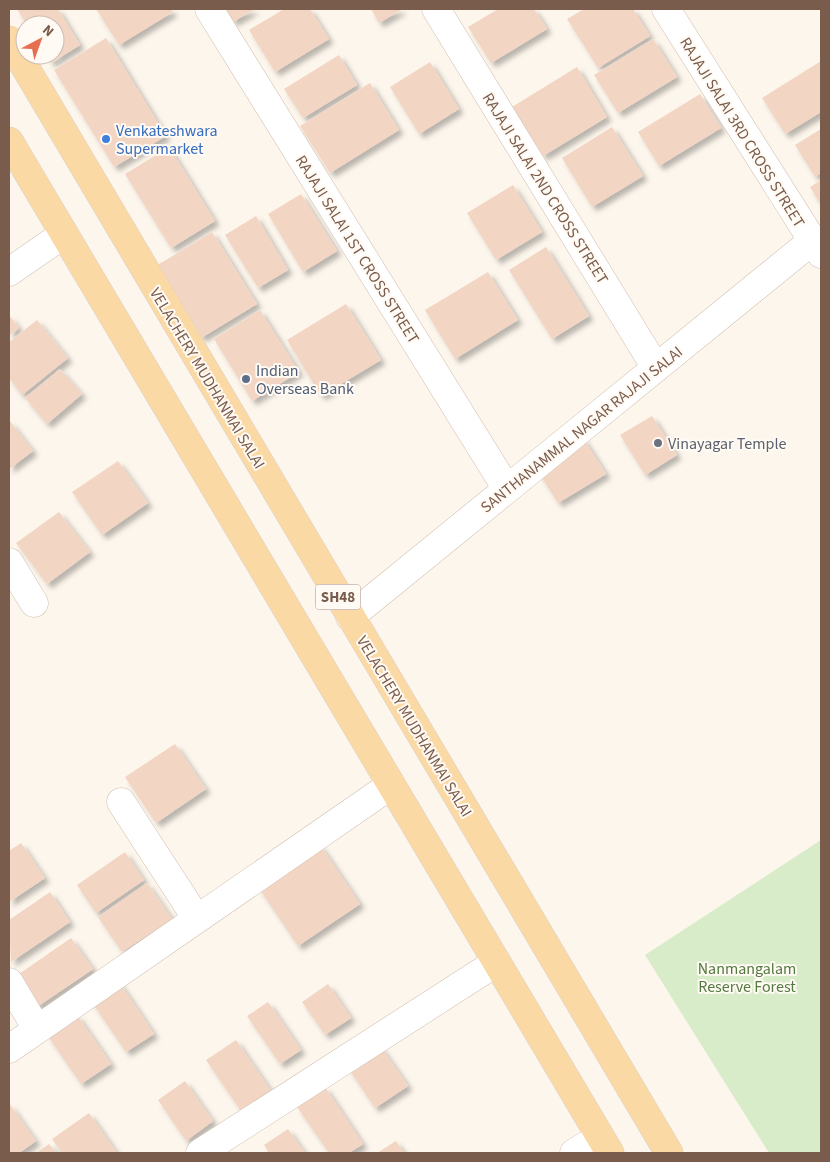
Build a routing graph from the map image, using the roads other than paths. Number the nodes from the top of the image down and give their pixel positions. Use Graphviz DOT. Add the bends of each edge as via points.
graph roads {
  1 [pos="209,9"];
  2 [pos="436,9"];
  3 [pos="666,9"];
  4 [pos="9,40"];
  5 [pos="9,141"];
  6 [pos="64,234"];
  7 [pos="817,248"];
  8 [pos="9,272"];
  9 [pos="656,368"];
  10 [pos="507,489"];
  11 [pos="9,562"];
  12 [pos="34,603"];
  13 [pos="350,617"];
  14 [pos="391,785"];
  15 [pos="121,802"];
  16 [pos="197,919"];
  17 [pos="496,962"];
  18 [pos="9,982"];
  19 [pos="37,1029"];
  20 [pos="9,1049"];
  21 [pos="605,1145"];
  22 [pos="200,1153"];
  23 [pos="574,1153"];
  24 [pos="669,1153"];
  1 -- 10 [label="street, RAJAJI SALAI 1ST CROSS STREET"];
  2 -- 9 [label="street, RAJAJI SALAI 2ND CROSS STREET"];
  3 -- 7 [label="street, RAJAJI SALAI 3RD CROSS STREET"];
  4 -- 13 [label="main road, VELACHERY MUDHANMAI SALAI / SH48"];
  5 -- 6 [label="main road"];
  6 -- 8 [label="street"];
  6 -- 14 [label="main road"];
  7 -- 9 [label="street, SANTHANAMMAL NAGAR RAJAJI SALAI"];
  9 -- 10 [label="street, SANTHANAMMAL NAGAR RAJAJI SALAI"];
  10 -- 13 [label="street, SANTHANAMMAL NAGAR RAJAJI SALAI"];
  11 -- 12 [label="street"];
  13 -- 24 [label="main road, VELACHERY MUDHANMAI SALAI / SH48"];
  14 -- 16 [label="street"];
  14 -- 17 [label="main road"];
  15 -- 16 [label="street"];
  16 -- 19 [label="street"];
  17 -- 21 [label="main road"];
  17 -- 22 [label="street"];
  18 -- 19 [label="street"];
  19 -- 20 [label="street"];
  21 -- 23 [label="street"];
}
